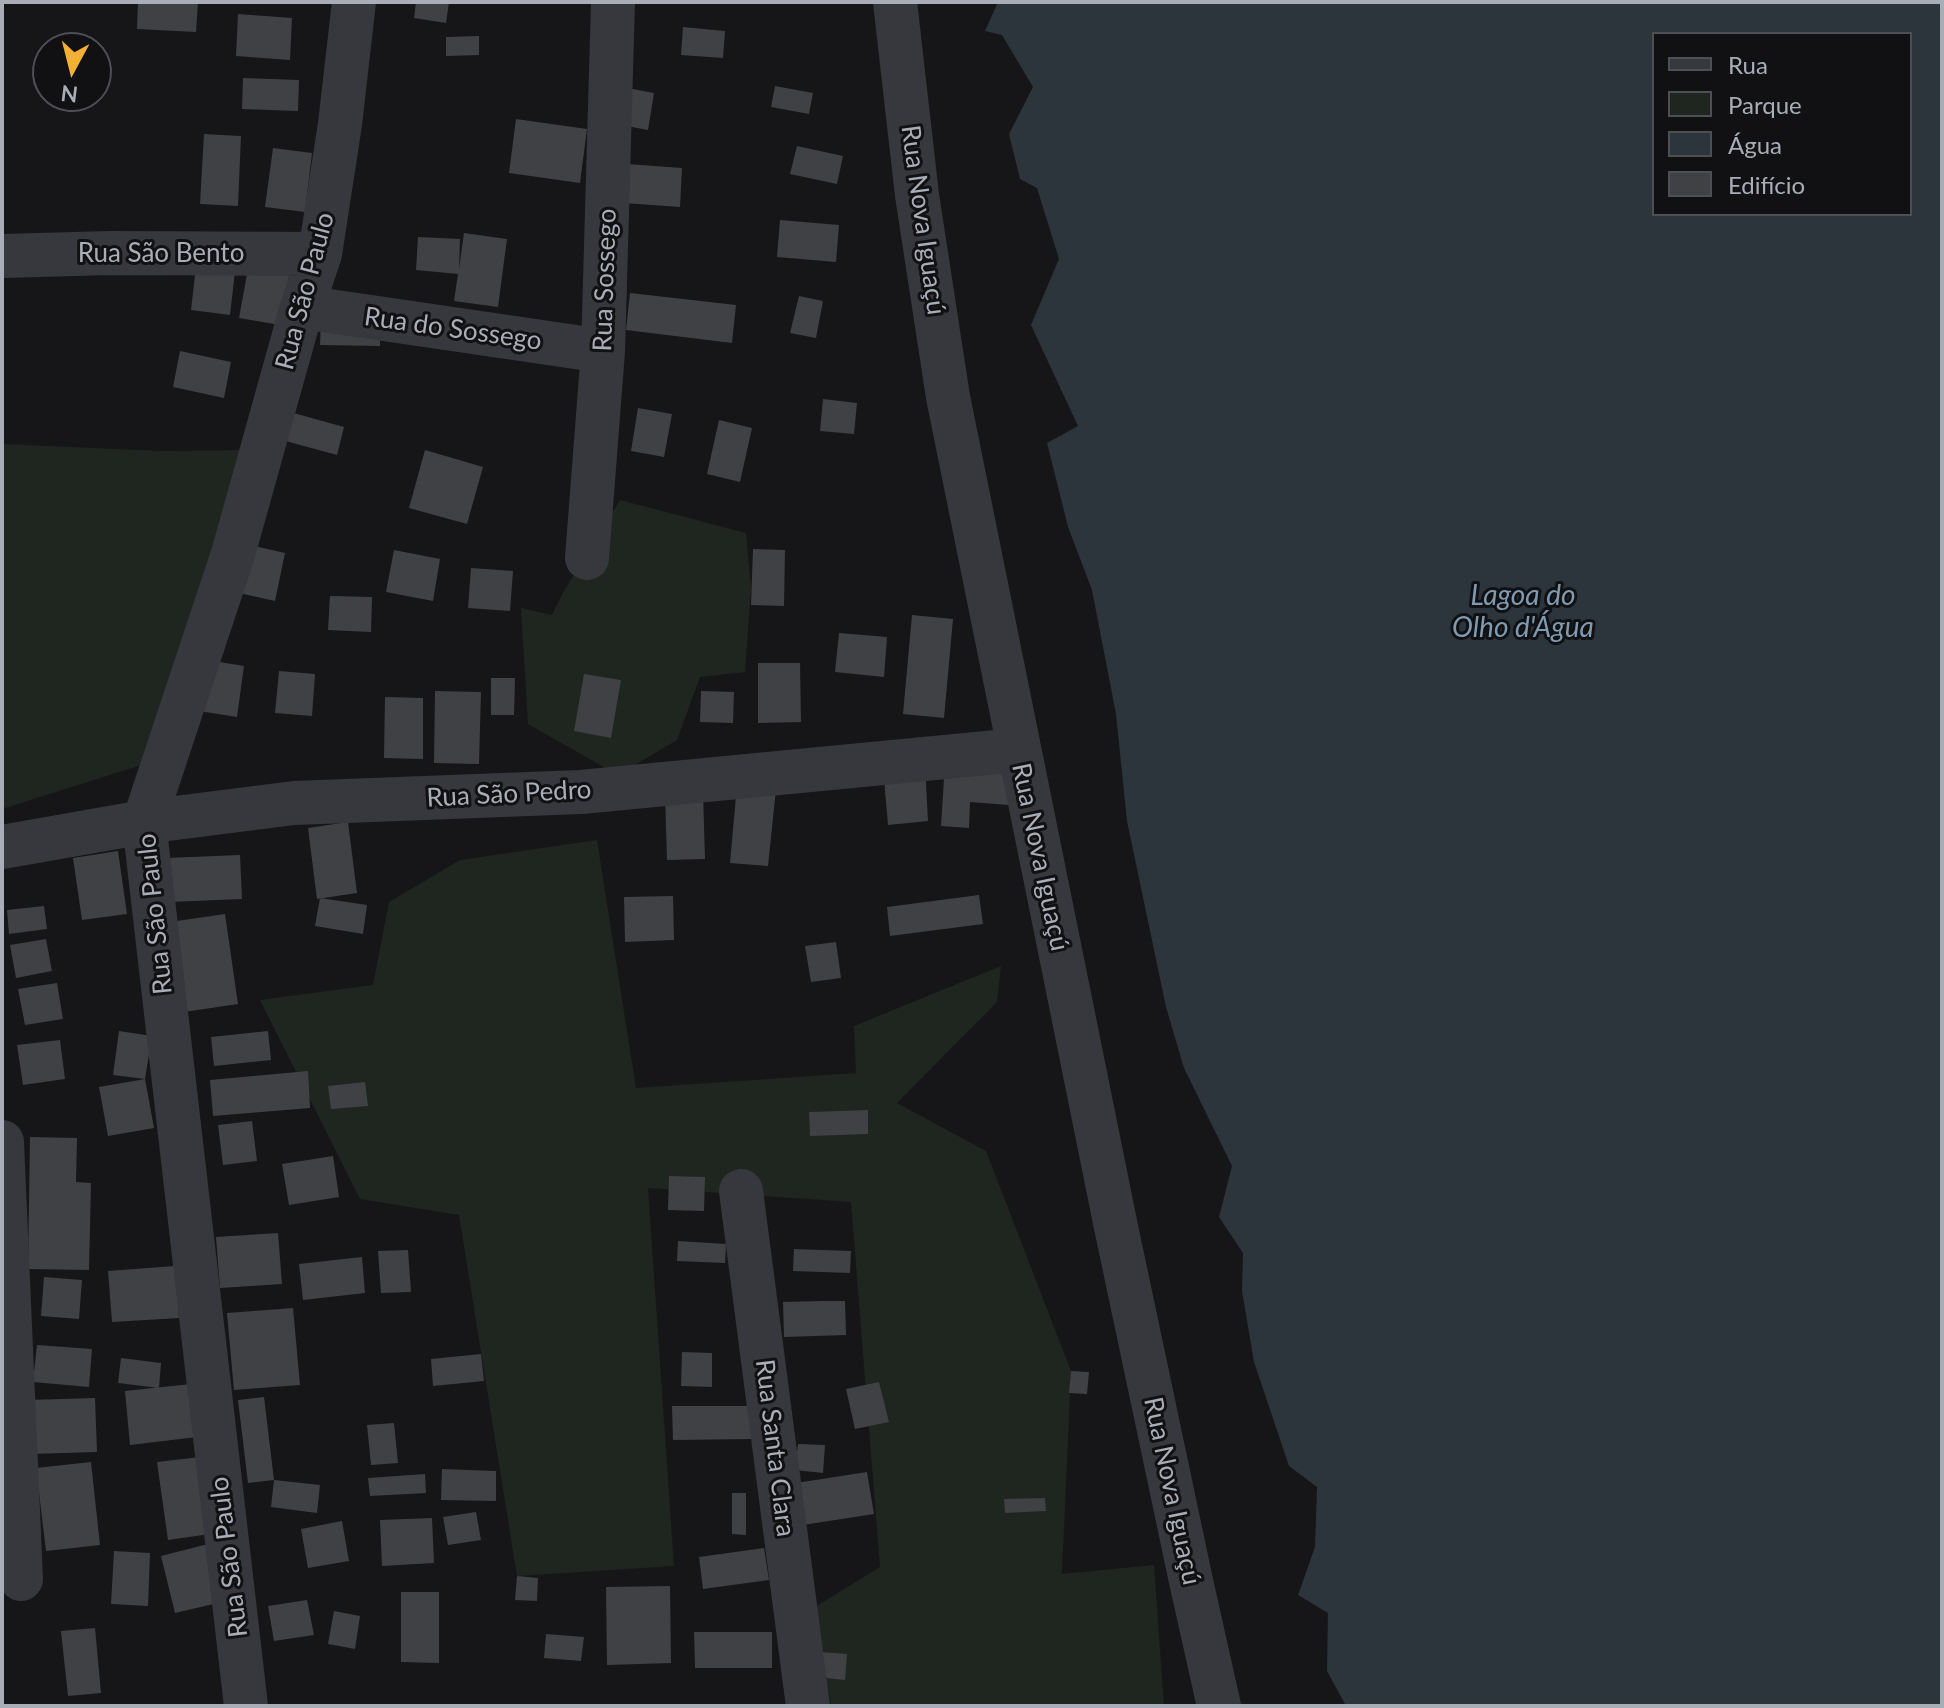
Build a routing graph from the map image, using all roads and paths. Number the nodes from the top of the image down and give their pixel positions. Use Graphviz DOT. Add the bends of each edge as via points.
graph roads {
  1 [pos="354,2"];
  2 [pos="613,2"];
  3 [pos="895,2"];
  4 [pos="320,254"];
  5 [pos="2,256"];
  6 [pos="302,307"];
  7 [pos="603,351"];
  8 [pos="587,558"];
  9 [pos="1018,750"];
  10 [pos="144,822"];
  11 [pos="2,847"];
  12 [pos="2,1142"];
  13 [pos="741,1191"];
  14 [pos="21,1579"];
  15 [pos="246,1706"];
  16 [pos="808,1706"];
  17 [pos="1219,1706"];
  1 -- 4 [label="street, Rua São Paulo"];
  2 -- 7 [label="street, Rua Sossego"];
  3 -- 9 [label="street, Rua Nova Iguaçú" via="948,397"];
  4 -- 5 [label="street, Rua São Bento"];
  4 -- 6 [label="street, Rua São Paulo"];
  6 -- 7 [label="street, Rua do Sossego"];
  6 -- 10 [label="street, Rua São Paulo" via="233,554"];
  7 -- 8 [label="street, Rua Sossego"];
  9 -- 10 [label="street, Rua São Pedro" via="581,792 294,803"];
  9 -- 17 [label="street, Rua Nova Iguaçú"];
  10 -- 11 [label="street, Rua São Pedro"];
  10 -- 15 [label="street, Rua São Paulo"];
  12 -- 14 [label="street"];
  13 -- 16 [label="street, Rua Santa Clara"];
}
